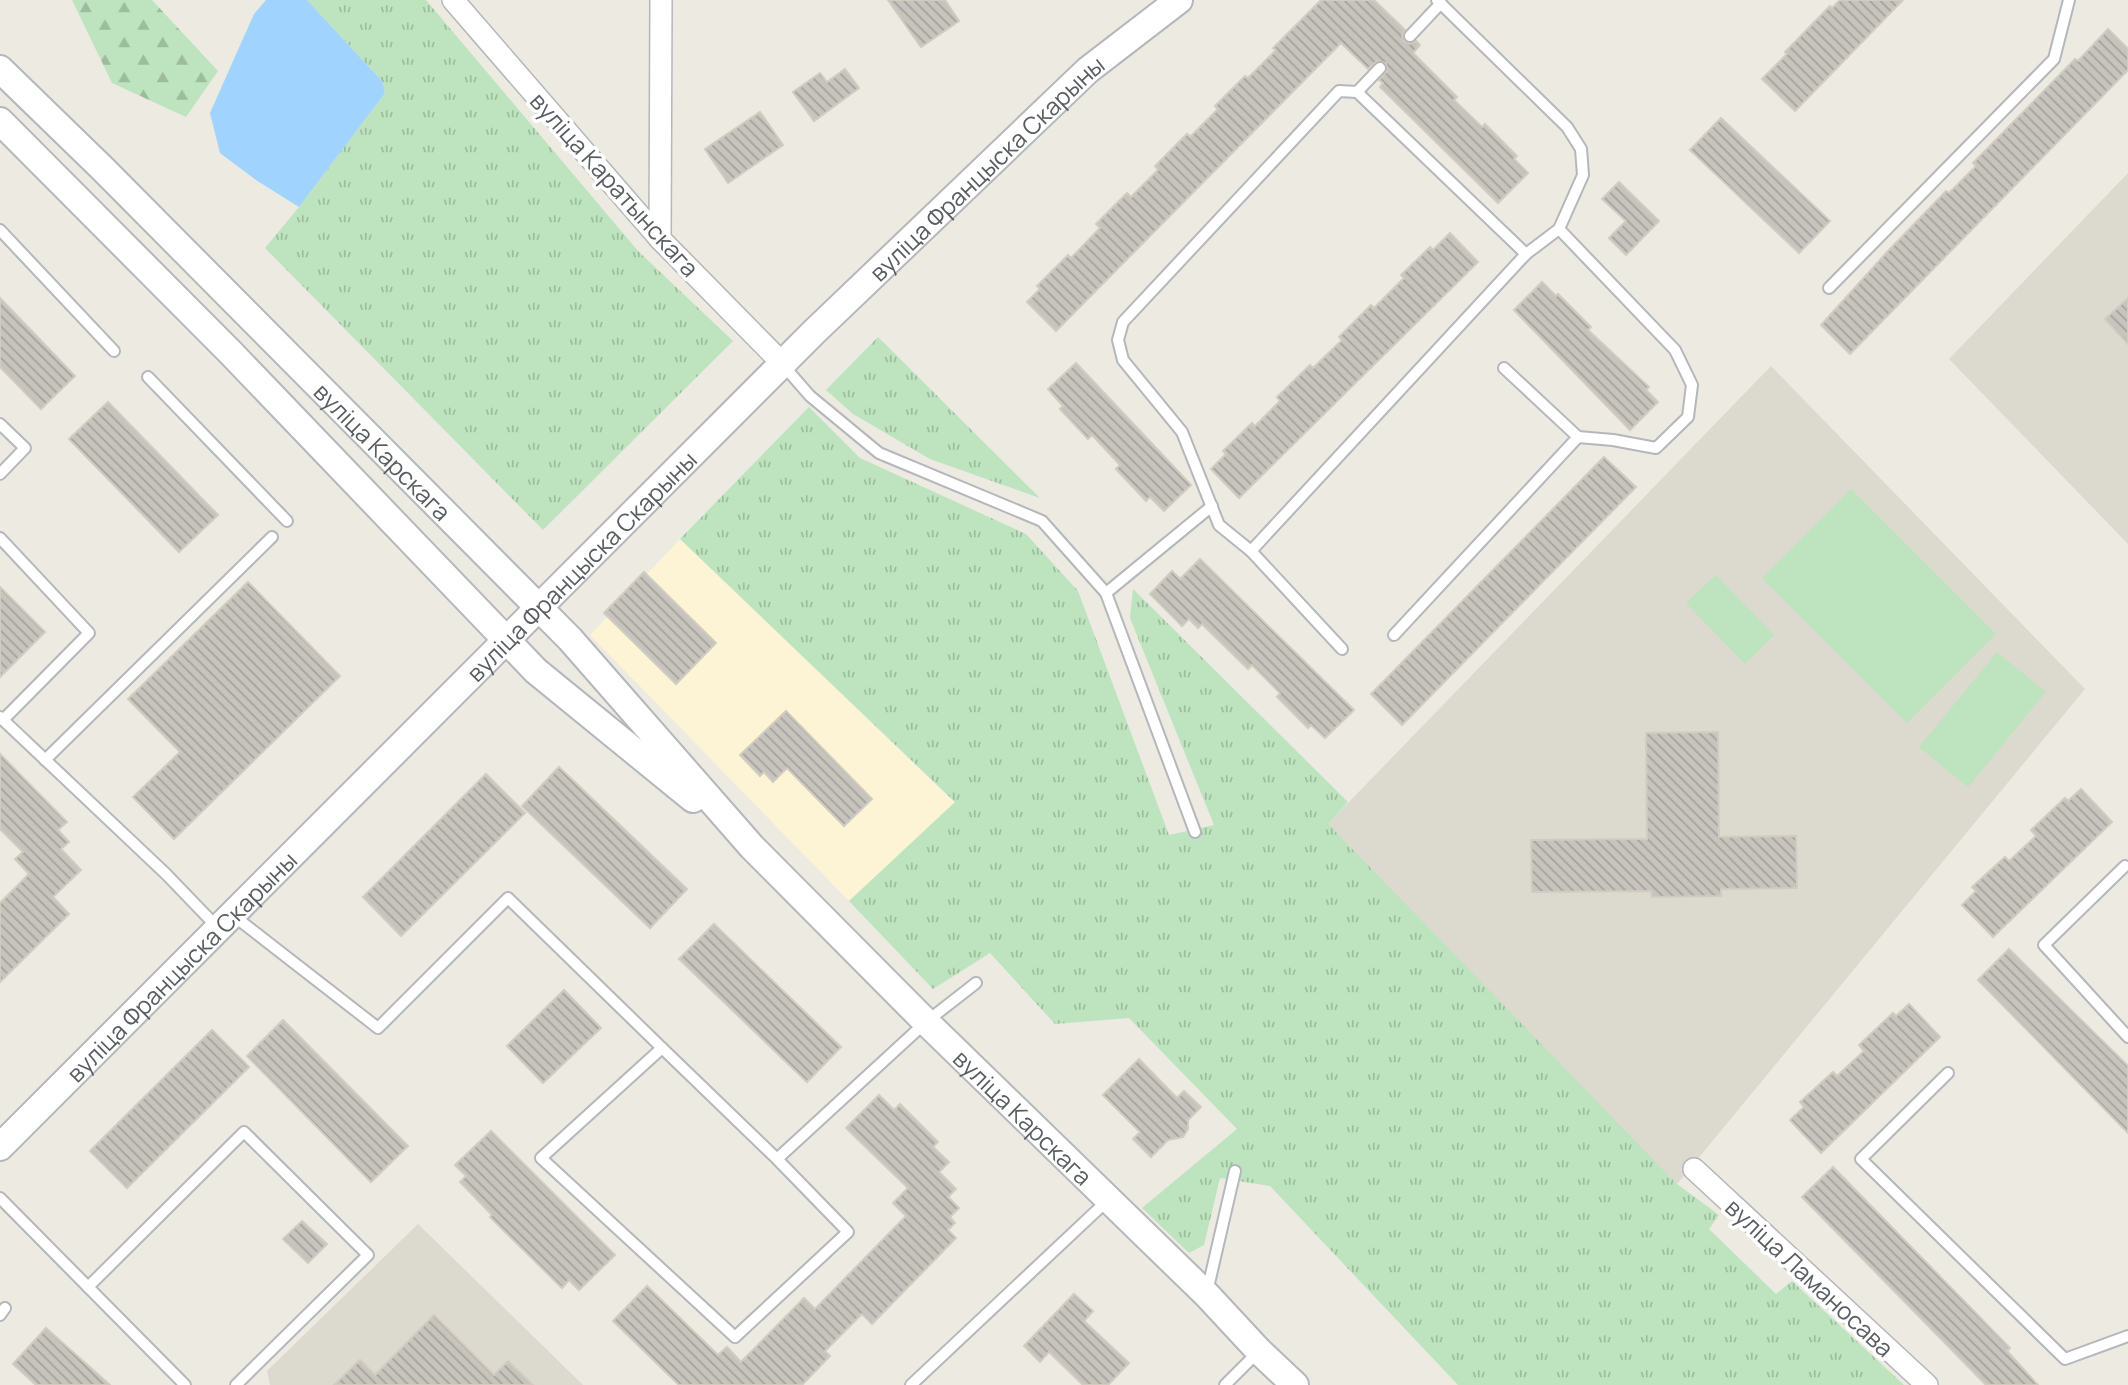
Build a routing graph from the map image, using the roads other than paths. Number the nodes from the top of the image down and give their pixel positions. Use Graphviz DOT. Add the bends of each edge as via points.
graph roads {
  1 [pos="453,0"];
  2 [pos="661,0"];
  3 [pos="1179,0"];
  4 [pos="2069,0"];
  5 [pos="1439,2"];
  6 [pos="1410,36"];
  7 [pos="1380,68"];
  8 [pos="0,69"];
  9 [pos="1357,92"];
  10 [pos="1,125"];
  11 [pos="1559,229"];
  12 [pos="0,230"];
  13 [pos="660,239"];
  14 [pos="1526,254"];
  15 [pos="1829,288"];
  16 [pos="114,351"];
  17 [pos="782,363"];
  18 [pos="1504,368"];
  19 [pos="148,377"];
  20 [pos="0,424"];
  21 [pos="1578,437"];
  22 [pos="0,474"];
  23 [pos="1212,506"];
  24 [pos="287,522"];
  25 [pos="272,537"];
  26 [pos="0,538"];
  27 [pos="1251,551"];
  28 [pos="1106,593"];
  29 [pos="539,608"];
  30 [pos="1394,635"];
  31 [pos="507,640"];
  32 [pos="1342,649"];
  33 [pos="2,718"];
  34 [pos="45,760"];
  35 [pos="1195,832"];
  36 [pos="752,847"];
  37 [pos="2125,866"];
  38 [pos="225,921"];
  39 [pos="976,983"];
  40 [pos="926,1022"];
  41 [pos="2128,1037"];
  42 [pos="662,1048"];
  43 [pos="1948,1073"];
  44 [pos="0,1146"];
  45 [pos="777,1159"];
  46 [pos="1694,1169"];
  47 [pos="1235,1171"];
  48 [pos="0,1198"];
  49 [pos="1109,1199"];
  50 [pos="88,1287"];
  51 [pos="1207,1295"];
  52 [pos="2128,1336"];
  53 [pos="1259,1351"];
  54 [pos="185,1385"];
  55 [pos="236,1385"];
  56 [pos="911,1385"];
  57 [pos="1225,1385"];
  58 [pos="1295,1385"];
  59 [pos="1927,1385"];
  1 -- 13 [label="street, вуліца Каратынскага"];
  2 -- 13 [label="street"];
  3 -- 17 [label="street, вуліца Францыска Скарыны" via="1088,69"];
  4 -- 15 [label="lane" via="2054,59"];
  5 -- 6 [label="lane"];
  5 -- 11 [label="lane" via="1567,127 1581,149 1584,175"];
  7 -- 9 [label="lane"];
  8 -- 29 [label="street, вуліца Карскага"];
  9 -- 14 [label="lane"];
  9 -- 23 [label="lane" via="1339,91 1123,322 1118,340 1124,360 1182,432"];
  10 -- 31 [label="street, вуліца Карскага" via="239,362"];
  11 -- 14 [label="lane"];
  11 -- 21 [label="lane" via="1675,350 1692,385 1688,417 1656,448"];
  12 -- 16 [label="lane"];
  13 -- 17 [label="street, вуліца Каратынскага"];
  14 -- 27 [label="lane"];
  17 -- 28 [label="lane" via="810,396 879,453 1042,521"];
  17 -- 29 [label="street, вуліца Францыска Скарыны"];
  18 -- 21 [label="lane"];
  19 -- 24 [label="lane"];
  20 -- 22 [label="lane" via="25,448"];
  21 -- 30 [label="lane"];
  23 -- 27 [label="lane" via="1219,524"];
  23 -- 28 [label="lane"];
  25 -- 34 [label="lane"];
  26 -- 33 [label="lane" via="89,633"];
  27 -- 32 [label="lane"];
  28 -- 35 [label="lane"];
  29 -- 31 [label="street, вуліца Францыска Скарыны"];
  29 -- 36 [label="street, вуліца Карскага"];
  31 -- 36 [label="street, вуліца Карскага" via="536,671"];
  31 -- 38 [label="street, вуліца Францыска Скарыны"];
  33 -- 34 [label="lane"];
  34 -- 38 [label="lane" via="166,874"];
  36 -- 40 [label="street, вуліца Карскага"];
  37 -- 41 [label="lane" via="2044,945"];
  38 -- 42 [label="lane" via="378,1028 508,898"];
  38 -- 44 [label="street, вуліца Францыска Скарыны"];
  39 -- 40 [label="lane"];
  40 -- 45 [label="lane"];
  40 -- 49 [label="street, вуліца Карскага"];
  42 -- 45 [label="lane"];
  42 -- 45 [label="lane" via="541,1158 735,1337 848,1233"];
  43 -- 52 [label="lane" via="1861,1159 2065,1359"];
  46 -- 59 [label="street, вуліца Ламаносава"];
  47 -- 51 [label="lane"];
  48 -- 50 [label="lane"];
  49 -- 51 [label="street, вуліца Карскага"];
  49 -- 56 [label="lane"];
  50 -- 54 [label="lane"];
  50 -- 55 [label="lane" via="244,1132 368,1255"];
  51 -- 53 [label="street, вуліца Карскага"];
  53 -- 57 [label="lane"];
  53 -- 58 [label="street, вуліца Карскага"];
}
